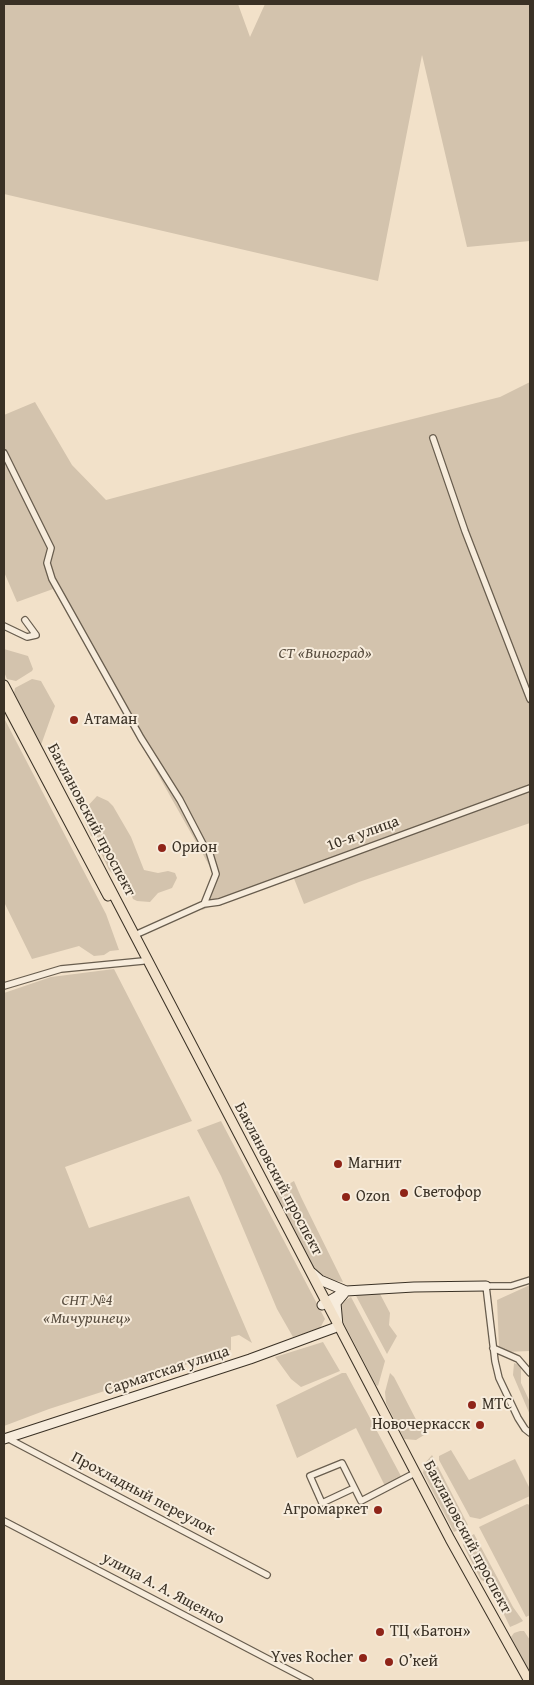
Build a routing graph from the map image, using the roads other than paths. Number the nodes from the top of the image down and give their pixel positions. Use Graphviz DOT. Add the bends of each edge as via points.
graph roads {
  1 [pos="433,438"];
  2 [pos="4,453"];
  3 [pos="25,620"];
  4 [pos="4,626"];
  5 [pos="4,688"];
  6 [pos="530,698"];
  7 [pos="4,700"];
  8 [pos="530,788"];
  9 [pos="204,904"];
  10 [pos="135,935"];
  11 [pos="146,961"];
  12 [pos="4,986"];
  13 [pos="309,1269"];
  14 [pos="530,1280"];
  15 [pos="486,1286"];
  16 [pos="346,1291"];
  17 [pos="324,1304"];
  18 [pos="336,1327"];
  19 [pos="493,1348"];
  20 [pos="530,1373"];
  21 [pos="530,1433"];
  22 [pos="5,1439"];
  23 [pos="411,1475"];
  24 [pos="354,1488"];
  25 [pos="4,1521"];
  26 [pos="267,1575"];
  27 [pos="499,1635"];
  28 [pos="310,1681"];
  29 [pos="522,1681"];
  30 [pos="529,1681"];
  1 -- 6 [label="street" via="465,531"];
  2 -- 9 [label="street" via="51,548 47,563 52,579 209,851 216,874"];
  3 -- 4 [label="street" via="36,635 27,637"];
  5 -- 10 [label="main road, Баклановский проспект"];
  7 -- 11 [label="main road, Баклановский проспект"];
  8 -- 9 [label="street, 10-я улица" via="218,902"];
  9 -- 10 [label="street, 10-я улица"];
  10 -- 11 [label="main road, Баклановский проспект"];
  11 -- 12 [label="street" via="61,969"];
  11 -- 13 [label="main road, Баклановский проспект"];
  11 -- 17 [label="main road, Баклановский проспект" via="177,1031"];
  13 -- 16 [label="main road" via="320,1280"];
  13 -- 17 [label="main road, Баклановский проспект"];
  14 -- 15 [label="street" via="511,1286"];
  15 -- 16 [label="main road"];
  15 -- 19 [label="street"];
  16 -- 17 [label="main road"];
  16 -- 18 [label="main road" via="336,1303"];
  17 -- 18 [label="main road, Баклановский проспект"];
  18 -- 22 [label="main road, Сарматская улица" via="250,1359"];
  18 -- 23 [label="main road, Баклановский проспект"];
  18 -- 27 [label="main road, Баклановский проспект"];
  19 -- 20 [label="street" via="518,1358"];
  19 -- 21 [label="street" via="502,1386 518,1418"];
  22 -- 26 [label="street, Прохладный переулок"];
  23 -- 24 [label="street" via="360,1501"];
  23 -- 27 [label="main road, Баклановский проспект"];
  24 -- 24 [label="street" via="342,1463 310,1476 322,1503"];
  25 -- 28 [label="street, улица А. А. Ященко"];
  27 -- 29 [label="main road, Баклановский проспект"];
  27 -- 30 [label="main road, Баклановский проспект"];
}
